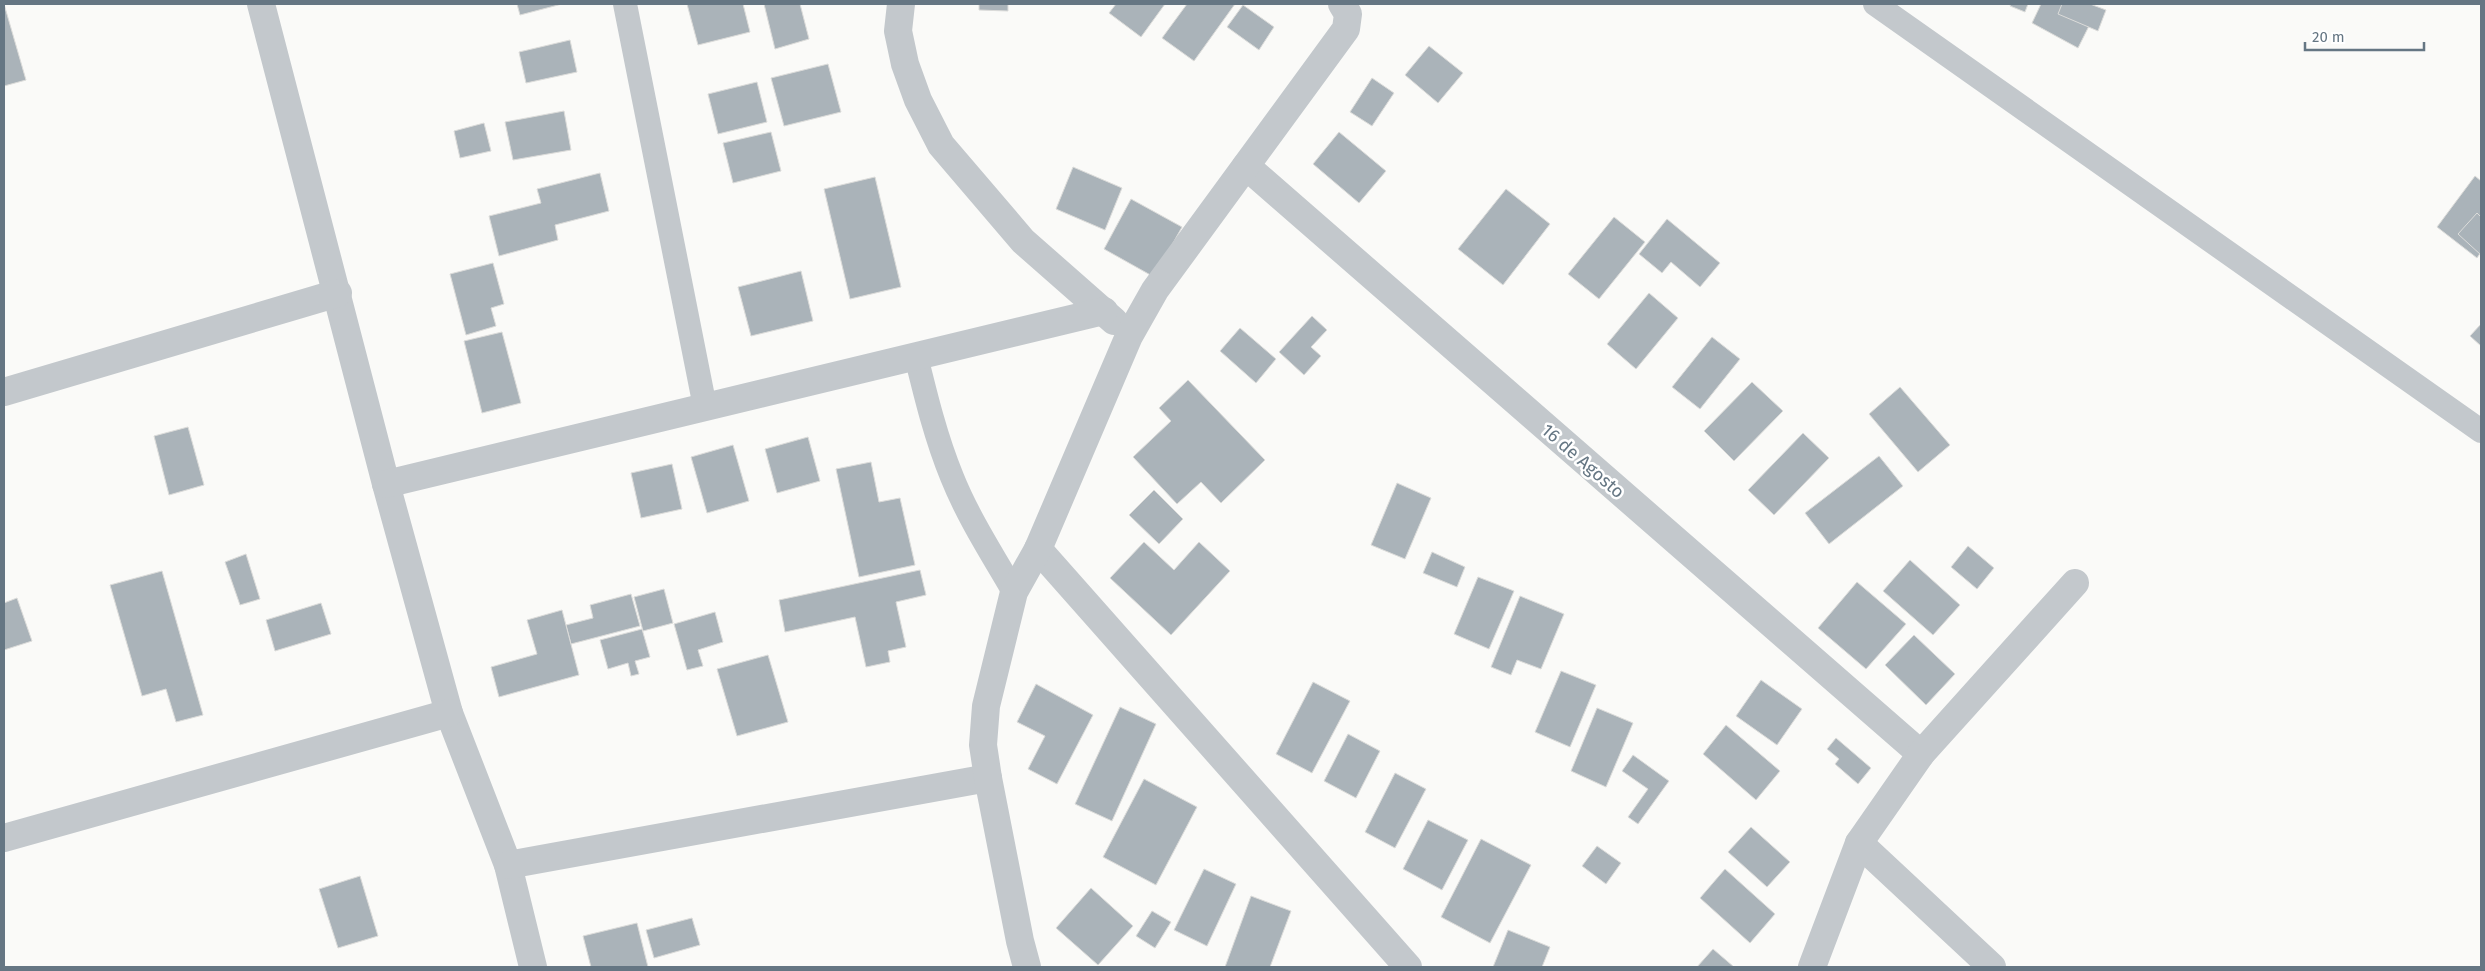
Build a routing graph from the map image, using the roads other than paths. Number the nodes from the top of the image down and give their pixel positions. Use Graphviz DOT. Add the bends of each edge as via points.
graph roads {
  1 [pos="261,4"];
  2 [pos="625,4"];
  3 [pos="901,4"];
  4 [pos="1342,4"];
  5 [pos="1875,4"];
  6 [pos="1246,166"];
  7 [pos="338,294"];
  8 [pos="1104,311"];
  9 [pos="1129,336"];
  10 [pos="916,356"];
  11 [pos="4,392"];
  12 [pos="705,407"];
  13 [pos="2481,431"];
  14 [pos="386,484"];
  15 [pos="1038,549"];
  16 [pos="2075,583"];
  17 [pos="1014,592"];
  18 [pos="449,713"];
  19 [pos="1921,754"];
  20 [pos="988,778"];
  21 [pos="4,838"];
  22 [pos="1859,843"];
  23 [pos="508,865"];
  24 [pos="533,967"];
  25 [pos="1028,967"];
  26 [pos="1408,967"];
  27 [pos="1812,967"];
  28 [pos="1992,967"];
  1 -- 7 [label="street"];
  2 -- 12 [label="lane"];
  3 -- 8 [label="street" via="898,31 905,64 918,100 941,145 1023,240"];
  4 -- 6 [label="street" via="1348,14 1346,29"];
  5 -- 13 [label="lane"];
  6 -- 9 [label="street" via="1155,290"];
  6 -- 19 [label="street, 16 de Agosto"];
  7 -- 11 [label="street"];
  7 -- 14 [label="street"];
  8 -- 9 [label="street"];
  8 -- 10 [label="street"];
  9 -- 15 [label="street"];
  10 -- 12 [label="street"];
  10 -- 17 [label="lane" via="952,478"];
  12 -- 14 [label="street"];
  14 -- 18 [label="street"];
  15 -- 17 [label="street"];
  15 -- 26 [label="street"];
  16 -- 19 [label="street"];
  17 -- 20 [label="street" via="986,706 984,745"];
  18 -- 21 [label="street"];
  18 -- 23 [label="street"];
  19 -- 22 [label="street"];
  20 -- 23 [label="street"];
  20 -- 25 [label="street"];
  22 -- 27 [label="street"];
  22 -- 28 [label="street"];
  23 -- 24 [label="street"];
}
